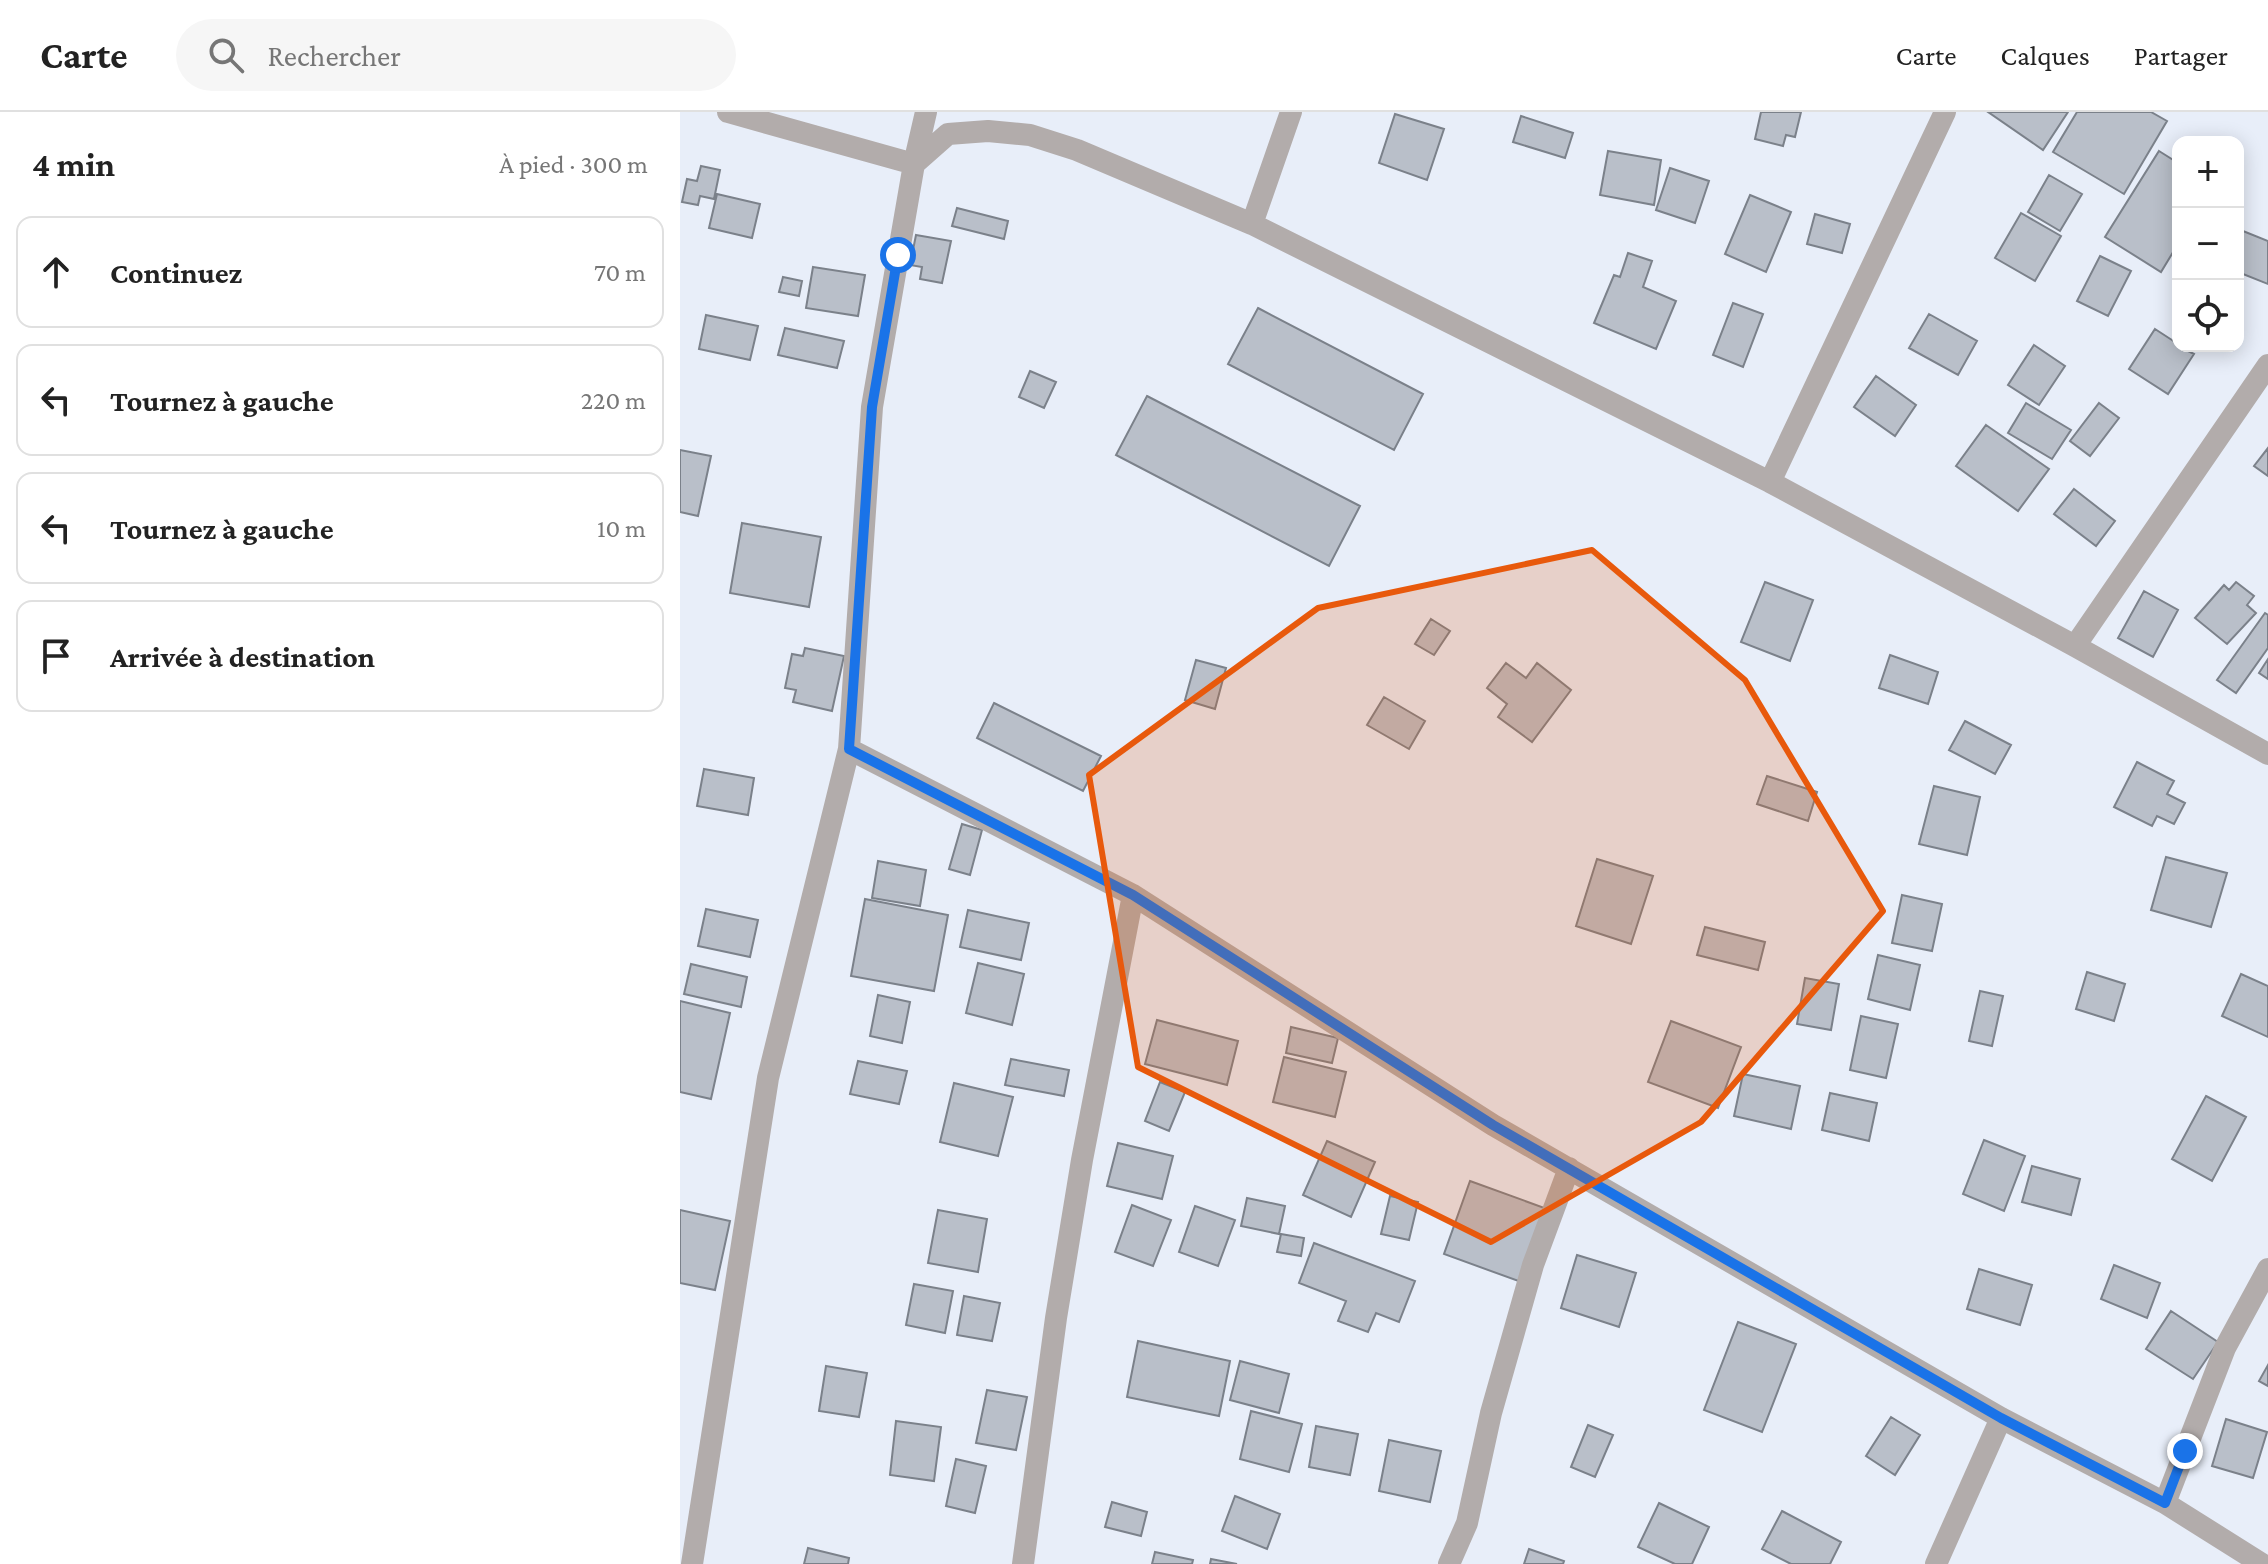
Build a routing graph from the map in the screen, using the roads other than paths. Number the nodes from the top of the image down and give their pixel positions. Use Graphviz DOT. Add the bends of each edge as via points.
graph roads {
  1 [pos="728,112"];
  2 [pos="926,112"];
  3 [pos="1291,112"];
  4 [pos="1945,112"];
  5 [pos="914,164"];
  6 [pos="1252,224"];
  7 [pos="2268,365"];
  8 [pos="1770,482"];
  9 [pos="2075,646"];
  10 [pos="849,749"];
  11 [pos="2268,754"];
  12 [pos="1133,895"];
  13 [pos="1569,1168"];
  14 [pos="2268,1269"];
  15 [pos="2001,1418"];
  16 [pos="2165,1503"];
  17 [pos="692,1564"];
  18 [pos="1023,1564"];
  19 [pos="1449,1564"];
  20 [pos="1936,1564"];
  21 [pos="2262,1564"];
  1 -- 5 [label="street"];
  2 -- 5 [label="street"];
  3 -- 6 [label="street"];
  4 -- 8 [label="street"];
  5 -- 6 [label="street" via="948,134 1030,135"];
  5 -- 10 [label="street" via="872,407"];
  6 -- 8 [label="street"];
  7 -- 9 [label="street"];
  8 -- 9 [label="street"];
  9 -- 11 [label="street"];
  10 -- 12 [label="street"];
  10 -- 17 [label="street" via="768,1078"];
  12 -- 13 [label="street"];
  12 -- 18 [label="street" via="1056,1318"];
  13 -- 15 [label="street"];
  13 -- 19 [label="street" via="1533,1265 1491,1413 1467,1523"];
  14 -- 16 [label="street" via="2225,1348"];
  15 -- 16 [label="street"];
  15 -- 20 [label="street"];
  16 -- 21 [label="street"];
}
